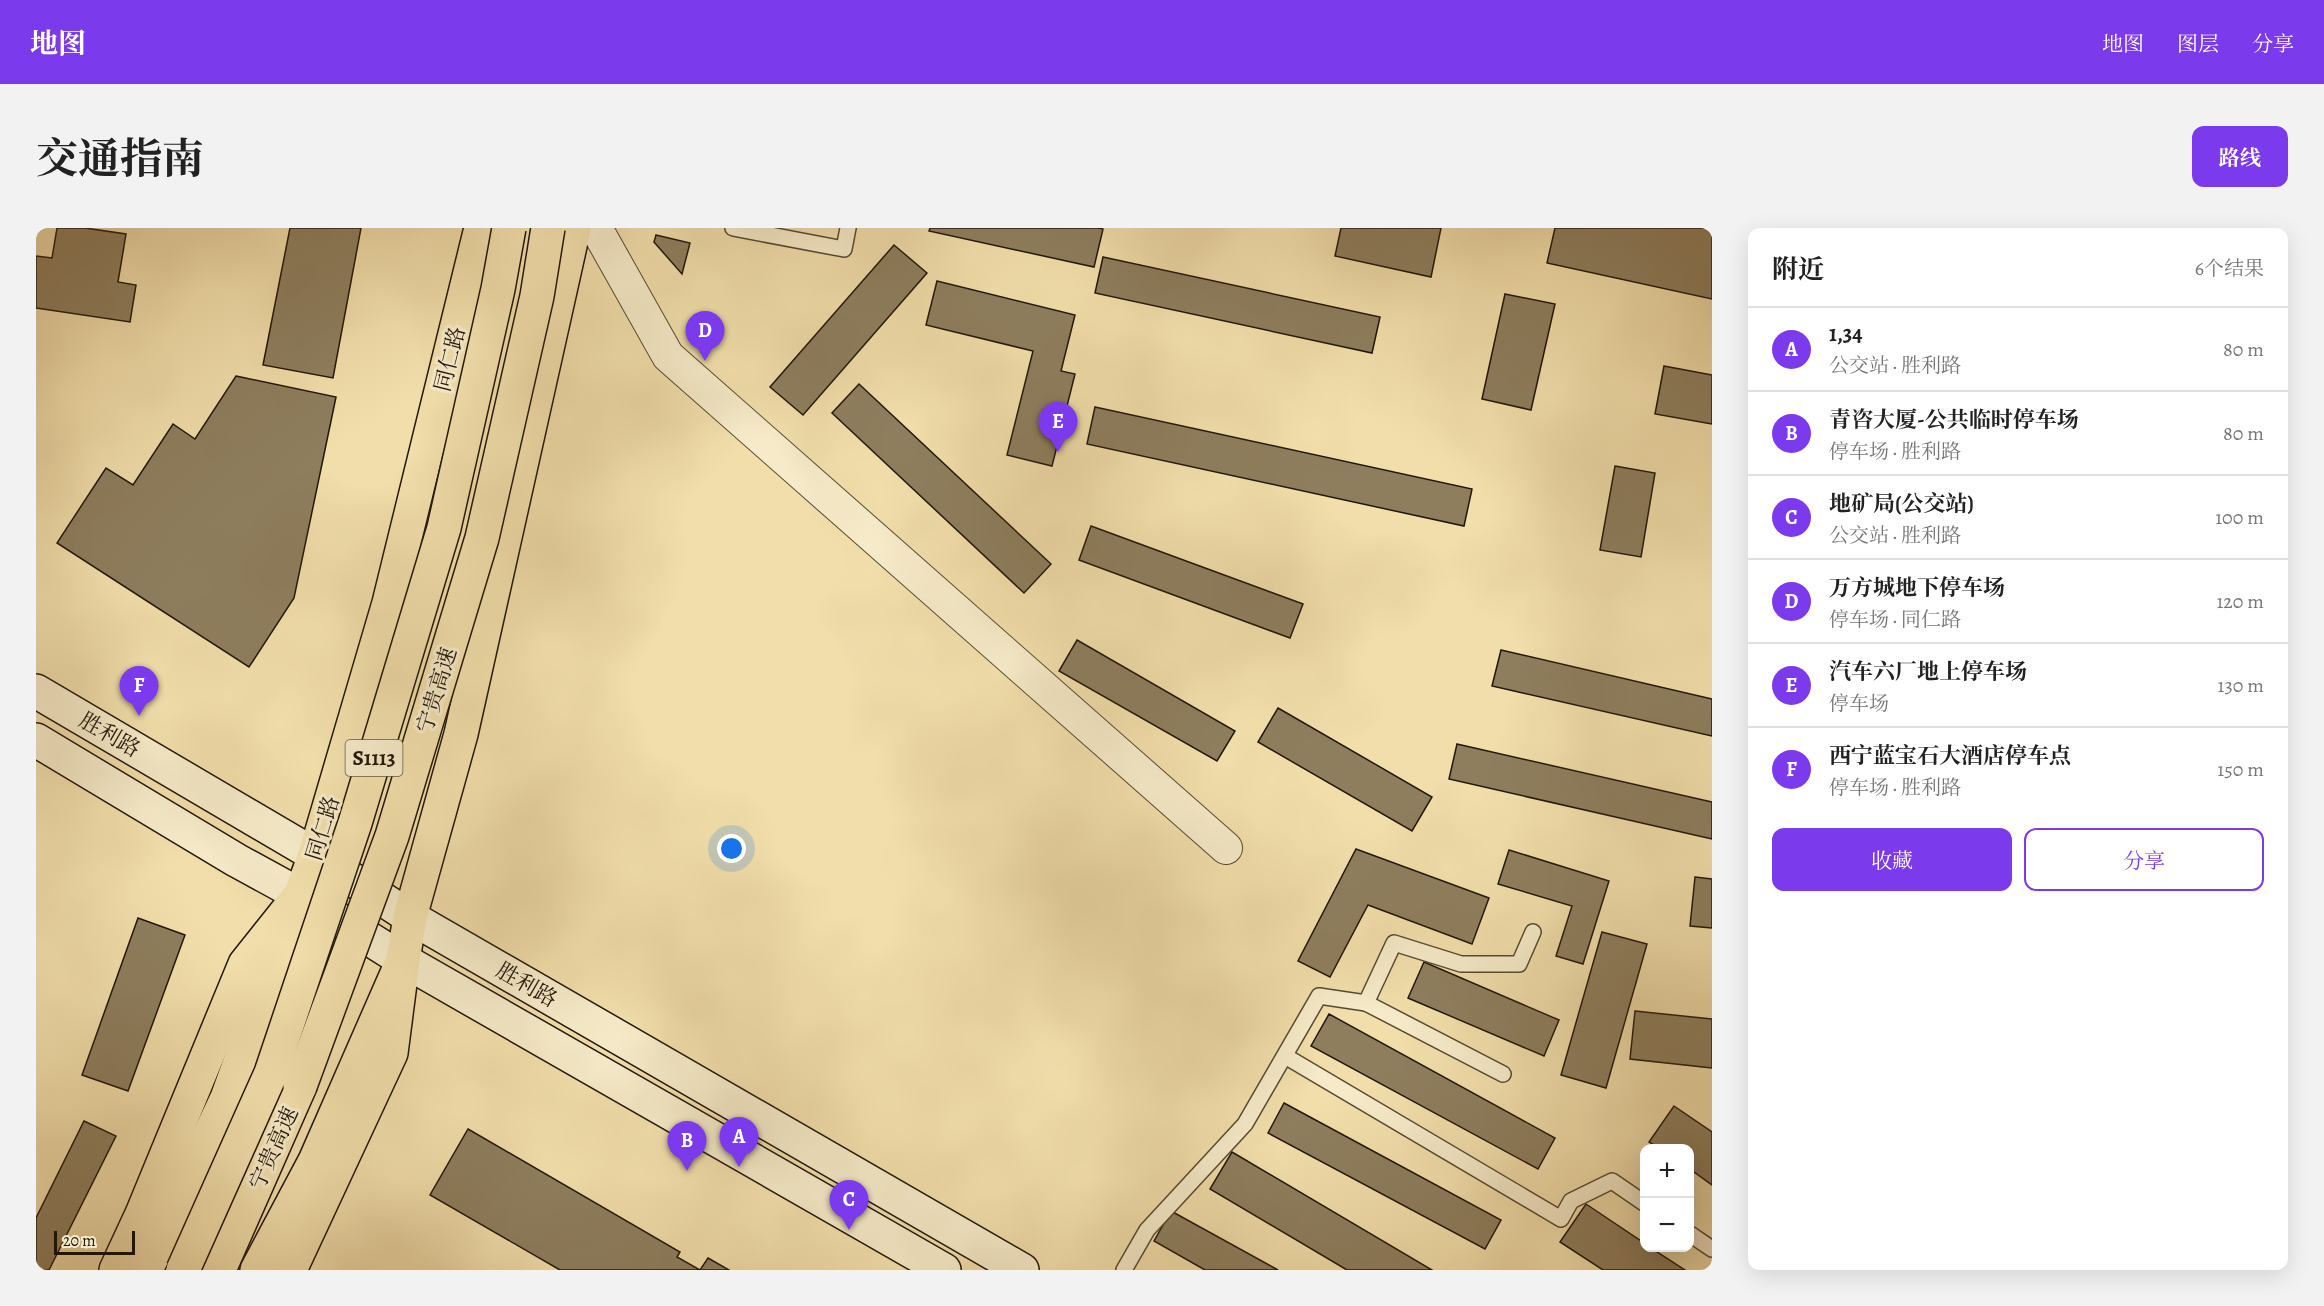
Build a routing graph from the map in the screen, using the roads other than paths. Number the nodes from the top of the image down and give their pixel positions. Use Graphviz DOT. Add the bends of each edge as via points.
graph roads {
  1 [pos="481,228"];
  2 [pos="509,228"];
  3 [pos="548,228"];
  4 [pos="574,228"];
  5 [pos="596,228"];
  6 [pos="733,228"];
  7 [pos="848,228"];
  8 [pos="36,691"];
  9 [pos="36,740"];
  10 [pos="1226,848"];
  11 [pos="315,855"];
  12 [pos="300,895"];
  13 [pos="410,917"];
  14 [pos="1533,932"];
  15 [pos="403,960"];
  16 [pos="1366,1003"];
  17 [pos="1285,1056"];
  18 [pos="1503,1074"];
  19 [pos="1640,1200"];
  20 [pos="1694,1237"];
  21 [pos="1712,1249"];
  22 [pos="116,1270"];
  23 [pos="146,1270"];
  24 [pos="183,1270"];
  25 [pos="219,1270"];
  26 [pos="258,1270"];
  27 [pos="290,1270"];
  28 [pos="944,1270"];
  29 [pos="1022,1270"];
  30 [pos="1124,1270"];
  1 -- 11 [label="main road, 同仁路" via="389,603"];
  2 -- 24 [label="main road, 宁贵高速 / S1113, bridge" via="444,528 355,823 271,1073"];
  3 -- 25 [label="main road, 宁贵高速 / S1113, bridge" via="537,296 482,538 392,836 300,1086"];
  4 -- 13 [label="main road" via="461,734"];
  5 -- 10 [label="street" via="668,356"];
  6 -- 7 [label="lane" via="844,249"];
  8 -- 11 [label="main road, 胜利路"];
  9 -- 12 [label="main road, 胜利路"];
  11 -- 12 [label="main road, 同仁路"];
  11 -- 13 [label="main road, 胜利路"];
  12 -- 15 [label="main road, 胜利路"];
  12 -- 22 [label="main road" via="245,964"];
  12 -- 23 [label="main road, 同仁路" via="227,1098"];
  13 -- 15 [label="main road"];
  13 -- 29 [label="main road, 胜利路"];
  14 -- 16 [label="lane" via="1519,964 1461,964 1394,943"];
  15 -- 26 [label="main road" via="315,1161"];
  15 -- 27 [label="main road" via="391,1053"];
  15 -- 28 [label="main road, 胜利路"];
  16 -- 17 [label="lane" via="1319,996"];
  16 -- 18 [label="lane"];
  17 -- 19 [label="lane" via="1561,1219 1571,1201 1612,1181"];
  17 -- 30 [label="lane" via="1245,1124 1147,1230"];
  20 -- 21 [label="lane"];
}
